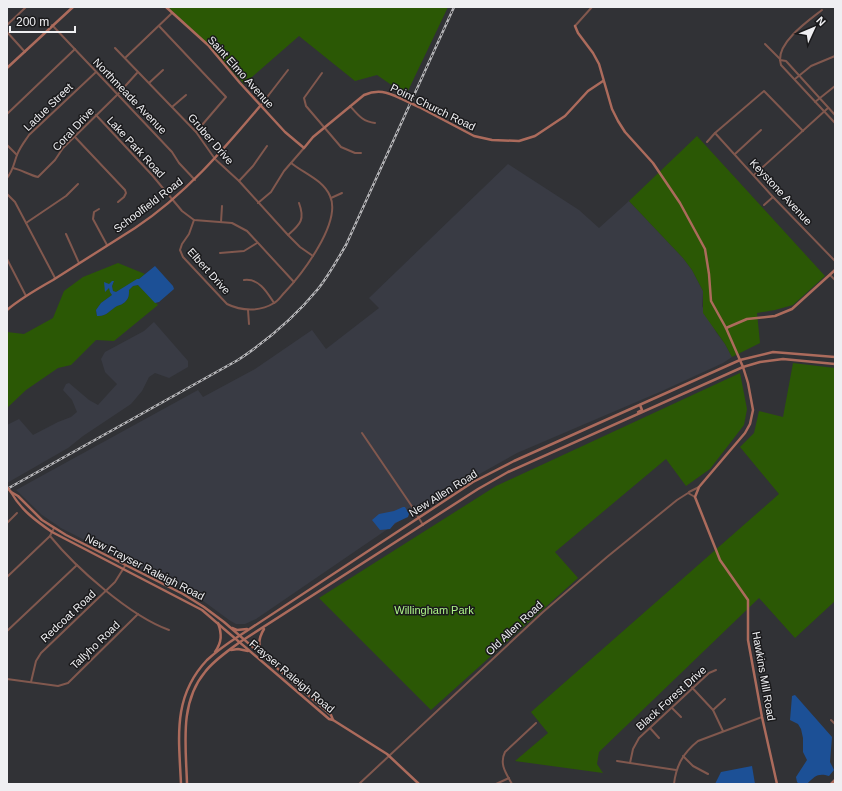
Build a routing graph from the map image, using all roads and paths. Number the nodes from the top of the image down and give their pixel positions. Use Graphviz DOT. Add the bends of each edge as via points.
graph roads {
  1 [pos="26,7"];
  2 [pos="73,7"];
  3 [pos="166,7"];
  4 [pos="592,7"];
  5 [pos="822,10"];
  6 [pos="172,13"];
  7 [pos="7,25"];
  8 [pos="52,25"];
  9 [pos="159,26"];
  10 [pos="575,26"];
  11 [pos="7,32"];
  12 [pos="765,44"];
  13 [pos="115,48"];
  14 [pos="75,49"];
  15 [pos="25,52"];
  16 [pos="835,56"];
  17 [pos="125,58"];
  18 [pos="780,60"];
  19 [pos="7,68"];
  20 [pos="163,70"];
  21 [pos="288,70"];
  22 [pos="96,72"];
  23 [pos="138,72"];
  24 [pos="322,73"];
  25 [pos="799,76"];
  26 [pos="795,79"];
  27 [pos="603,81"];
  28 [pos="149,83"];
  29 [pos="835,86"];
  30 [pos="118,94"];
  31 [pos="186,95"];
  32 [pos="820,98"];
  33 [pos="815,102"];
  34 [pos="261,105"];
  35 [pos="350,106"];
  36 [pos="172,107"];
  37 [pos="828,108"];
  38 [pos="824,111"];
  39 [pos="7,114"];
  40 [pos="96,115"];
  41 [pos="835,115"];
  42 [pos="375,123"];
  43 [pos="835,123"];
  44 [pos="324,128"];
  45 [pos="761,130"];
  46 [pos="802,131"];
  47 [pos="196,132"];
  48 [pos="715,133"];
  49 [pos="74,136"];
  50 [pos="707,142"];
  51 [pos="7,145"];
  52 [pos="267,146"];
  53 [pos="304,148"];
  54 [pos="361,153"];
  55 [pos="735,154"];
  56 [pos="17,155"];
  57 [pos="215,159"];
  58 [pos="291,163"];
  59 [pos="13,168"];
  60 [pos="754,176"];
  61 [pos="7,178"];
  62 [pos="195,180"];
  63 [pos="239,181"];
  64 [pos="78,184"];
  65 [pos="342,193"];
  66 [pos="7,194"];
  67 [pos="773,197"];
  68 [pos="331,198"];
  69 [pos="172,199"];
  70 [pos="118,202"];
  71 [pos="258,203"];
  72 [pos="299,203"];
  73 [pos="764,205"];
  74 [pos="222,206"];
  75 [pos="99,209"];
  76 [pos="194,220"];
  77 [pos="221,222"];
  78 [pos="26,223"];
  79 [pos="66,234"];
  80 [pos="288,235"];
  81 [pos="257,243"];
  82 [pos="107,245"];
  83 [pos="220,253"];
  84 [pos="313,256"];
  85 [pos="7,259"];
  86 [pos="835,261"];
  87 [pos="79,263"];
  88 [pos="835,270"];
  89 [pos="830,275"];
  90 [pos="55,278"];
  91 [pos="244,280"];
  92 [pos="835,280"];
  93 [pos="294,282"];
  94 [pos="26,296"];
  95 [pos="274,303"];
  96 [pos="7,310"];
  97 [pos="248,310"];
  98 [pos="248,324"];
  99 [pos="726,328"];
  100 [pos="835,357"];
  101 [pos="740,360"];
  102 [pos="835,364"];
  103 [pos="743,367"];
  104 [pos="640,405"];
  105 [pos="633,416"];
  106 [pos="362,433"];
  107 [pos="7,487"];
  108 [pos="699,487"];
  109 [pos="11,492"];
  110 [pos="688,493"];
  111 [pos="696,497"];
  112 [pos="17,513"];
  113 [pos="419,518"];
  114 [pos="7,523"];
  115 [pos="423,525"];
  116 [pos="54,528"];
  117 [pos="52,532"];
  118 [pos="50,536"];
  119 [pos="77,564"];
  120 [pos="125,566"];
  121 [pos="123,570"];
  122 [pos="7,577"];
  123 [pos="106,591"];
  124 [pos="138,614"];
  125 [pos="218,623"];
  126 [pos="265,627"];
  127 [pos="230,628"];
  128 [pos="249,628"];
  129 [pos="169,630"];
  130 [pos="7,631"];
  131 [pos="238,636"];
  132 [pos="235,638"];
  133 [pos="244,640"];
  134 [pos="240,642"];
  135 [pos="250,652"];
  136 [pos="225,653"];
  137 [pos="214,654"];
  138 [pos="264,658"];
  139 [pos="716,670"];
  140 [pos="7,680"];
  141 [pos="685,680"];
  142 [pos="31,682"];
  143 [pos="693,688"];
  144 [pos="724,699"];
  145 [pos="672,708"];
  146 [pos="713,710"];
  147 [pos="762,716"];
  148 [pos="681,717"];
  149 [pos="333,720"];
  150 [pos="831,720"];
  151 [pos="536,723"];
  152 [pos="835,724"];
  153 [pos="650,728"];
  154 [pos="723,731"];
  155 [pos="659,738"];
  156 [pos="390,756"];
  157 [pos="683,756"];
  158 [pos="617,761"];
  159 [pos="630,763"];
  160 [pos="676,770"];
  161 [pos="708,774"];
  162 [pos="509,778"];
  163 [pos="835,780"];
  164 [pos="181,784"];
  165 [pos="187,784"];
  166 [pos="359,784"];
  167 [pos="419,784"];
  168 [pos="496,784"];
  169 [pos="512,784"];
  170 [pos="674,784"];
  171 [pos="777,784"];
  172 [pos="831,784"];
  1 -- 7 [label="street"];
  2 -- 8 [label="main road"];
  3 -- 6 [label="main road, Saint Elmo Avenue"];
  4 -- 10 [label="street"];
  5 -- 18 [label="street" via="786,41"];
  6 -- 9 [label="street"];
  6 -- 34 [label="main road, Saint Elmo Avenue" via="208,45"];
  8 -- 14 [label="street, Northmeade Avenue"];
  8 -- 15 [label="main road"];
  9 -- 17 [label="street"];
  9 -- 47 [label="street" via="226,97"];
  10 -- 27 [label="main road" via="599,64"];
  11 -- 15 [label="street"];
  12 -- 18 [label="street"];
  13 -- 17 [label="street, Gruber Drive"];
  14 -- 22 [label="street, Northmeade Avenue"];
  14 -- 39 [label="street"];
  15 -- 19 [label="main road"];
  16 -- 25 [label="street" via="811,66"];
  17 -- 23 [label="street, Gruber Drive"];
  18 -- 25 [label="street" via="786,61"];
  18 -- 26 [label="street"];
  20 -- 28 [label="street"];
  21 -- 34 [label="street"];
  22 -- 30 [label="street, Northmeade Avenue"];
  22 -- 56 [label="street, Ladue Street" via="29,135"];
  23 -- 28 [label="street, Gruber Drive"];
  23 -- 30 [label="street, Coral Drive"];
  24 -- 44 [label="street" via="304,98 306,106"];
  25 -- 26 [label="street"];
  25 -- 32 [label="street"];
  26 -- 33 [label="street"];
  27 -- 35 [label="main road, Point Church Road, bridge" via="588,91 565,116 535,136 519,141 474,136 388,93 375,91 364,95"];
  27 -- 99 [label="main road" via="618,121 653,163 680,203 705,249 711,300"];
  28 -- 36 [label="street, Gruber Drive"];
  29 -- 32 [label="street"];
  30 -- 40 [label="street, Coral Drive"];
  30 -- 62 [label="street, Northmeade Avenue"];
  31 -- 36 [label="street"];
  32 -- 33 [label="street"];
  32 -- 37 [label="street"];
  33 -- 38 [label="street"];
  34 -- 53 [label="main road, Saint Elmo Avenue" via="285,132"];
  34 -- 57 [label="main road, Schoolfield Road"];
  35 -- 42 [label="street" via="362,119"];
  35 -- 44 [label="main road, Point Church Road"];
  36 -- 47 [label="street, Gruber Drive"];
  37 -- 38 [label="street"];
  37 -- 41 [label="street"];
  38 -- 43 [label="street"];
  38 -- 46 [label="street"];
  40 -- 49 [label="street, Coral Drive"];
  40 -- 69 [label="street, Lake Park Road"];
  44 -- 53 [label="main road, Point Church Road"];
  44 -- 54 [label="street" via="341,148"];
  45 -- 55 [label="street"];
  46 -- 48 [label="street" via="764,90"];
  46 -- 60 [label="street"];
  47 -- 57 [label="street, Gruber Drive"];
  48 -- 50 [label="street"];
  48 -- 55 [label="street, Keystone Avenue"];
  49 -- 59 [label="street, Coral Drive" via="38,177"];
  49 -- 70 [label="street" via="125,190 124,197"];
  51 -- 56 [label="street"];
  52 -- 63 [label="street"];
  53 -- 58 [label="street, Point Church Road"];
  55 -- 60 [label="street, Keystone Avenue"];
  56 -- 59 [label="street, Ladue Street"];
  57 -- 62 [label="main road, Schoolfield Road"];
  57 -- 63 [label="street, Gruber Drive"];
  58 -- 68 [label="street" via="319,181"];
  58 -- 71 [label="street, Point Church Road" via="271,192"];
  59 -- 61 [label="street, Ladue Street"];
  60 -- 67 [label="street, Keystone Avenue"];
  62 -- 69 [label="main road, Schoolfield Road"];
  63 -- 71 [label="street, Gruber Drive"];
  64 -- 78 [label="street" via="66,196"];
  65 -- 68 [label="street"];
  66 -- 78 [label="street"];
  67 -- 73 [label="street"];
  67 -- 86 [label="street, Keystone Avenue"];
  68 -- 84 [label="street" via="331,219"];
  69 -- 76 [label="street, Lake Park Road"];
  69 -- 82 [label="main road, Schoolfield Road" via="136,227"];
  71 -- 80 [label="street, Gruber Drive"];
  72 -- 80 [label="street" via="303,213 301,221"];
  74 -- 77 [label="street"];
  75 -- 82 [label="street" via="94,212 93,219"];
  76 -- 77 [label="street"];
  76 -- 97 [label="street, Elbert Drive" via="180,250 183,257 227,304"];
  77 -- 81 [label="street" via="232,223 247,231"];
  78 -- 90 [label="street"];
  79 -- 87 [label="street"];
  80 -- 84 [label="street, Gruber Drive"];
  81 -- 83 [label="street" via="244,251"];
  81 -- 93 [label="street"];
  82 -- 87 [label="main road, Schoolfield Road"];
  84 -- 93 [label="street"];
  85 -- 94 [label="street"];
  87 -- 90 [label="main road, Schoolfield Road"];
  88 -- 89 [label="main road"];
  89 -- 92 [label="street"];
  89 -- 99 [label="main road" via="792,309 774,316 747,319"];
  90 -- 94 [label="main road, Schoolfield Road"];
  91 -- 95 [label="street" via="258,283"];
  93 -- 95 [label="street"];
  94 -- 96 [label="main road, Schoolfield Road"];
  95 -- 97 [label="street" via="260,309"];
  97 -- 98 [label="street"];
  99 -- 101 [label="main road"];
  100 -- 101 [label="main road, New Allen Road" via="773,352"];
  101 -- 103 [label="main road"];
  101 -- 104 [label="main road, New Allen Road"];
  102 -- 103 [label="main road, New Allen Road" via="783,359"];
  103 -- 105 [label="main road, New Allen Road"];
  103 -- 108 [label="main road" via="753,410 750,424 745,434"];
  104 -- 105 [label="main road" via="642,410"];
  104 -- 113 [label="main road, New Allen Road" via="514,461 473,482"];
  105 -- 115 [label="main road, New Allen Road" via="508,472"];
  106 -- 113 [label="street"];
  107 -- 109 [label="main road, bridge"];
  108 -- 110 [label="street, Old Allen Road"];
  108 -- 111 [label="main road"];
  109 -- 116 [label="main road"];
  109 -- 117 [label="main road" via="36,521"];
  110 -- 111 [label="street"];
  110 -- 156 [label="street, Old Allen Road" via="558,599"];
  111 -- 147 [label="main road, Hawkins Mill Road" via="720,560 748,600 748,640"];
  112 -- 114 [label="street"];
  113 -- 115 [label="street"];
  113 -- 128 [label="main road, New Allen Road"];
  115 -- 126 [label="main road, New Allen Road"];
  116 -- 117 [label="street"];
  116 -- 120 [label="main road, New Frayser Raleigh Road"];
  117 -- 118 [label="street"];
  117 -- 121 [label="main road, New Frayser Raleigh Road"];
  118 -- 119 [label="street"];
  118 -- 122 [label="street"];
  119 -- 123 [label="street"];
  119 -- 130 [label="street"];
  120 -- 121 [label="street, Redcoat Road"];
  120 -- 127 [label="main road, New Frayser Raleigh Road" via="195,601"];
  121 -- 123 [label="street, Redcoat Road"];
  121 -- 125 [label="main road, New Frayser Raleigh Road" via="193,604"];
  123 -- 124 [label="street"];
  123 -- 142 [label="street, Redcoat Road" via="41,653 36,661"];
  124 -- 129 [label="street"];
  124 -- 142 [label="street, Tallyho Road" via="68,683 58,686"];
  125 -- 132 [label="main road, New Frayser Raleigh Road"];
  125 -- 137 [label="main road" via="222,638"];
  126 -- 133 [label="main road, New Allen Road"];
  126 -- 138 [label="main road" via="259,639"];
  127 -- 128 [label="main road"];
  127 -- 131 [label="main road, New Frayser Raleigh Road"];
  128 -- 131 [label="main road, New Allen Road"];
  131 -- 132 [label="main road, New Allen Road"];
  131 -- 133 [label="main road, New Frayser Raleigh Road"];
  132 -- 134 [label="main road, New Frayser Raleigh Road"];
  132 -- 137 [label="main road, New Allen Road"];
  133 -- 134 [label="main road, New Allen Road"];
  133 -- 138 [label="main road, Frayser Raleigh Road"];
  134 -- 135 [label="main road, Frayser Raleigh Road"];
  134 -- 136 [label="main road, New Allen Road"];
  135 -- 136 [label="main road" via="238,649"];
  135 -- 149 [label="main road, Frayser Raleigh Road"];
  136 -- 165 [label="main road, New Allen Road" via="204,672 189,701 186,723"];
  137 -- 164 [label="main road, New Allen Road" via="193,679 180,711"];
  138 -- 149 [label="main road, Frayser Raleigh Road"];
  139 -- 143 [label="street, Black Forest Drive"];
  140 -- 142 [label="street"];
  141 -- 143 [label="street"];
  143 -- 145 [label="street, Black Forest Drive"];
  143 -- 146 [label="street"];
  144 -- 146 [label="street"];
  145 -- 148 [label="street"];
  145 -- 153 [label="street, Black Forest Drive"];
  146 -- 154 [label="street"];
  147 -- 154 [label="street"];
  147 -- 171 [label="main road, Hawkins Mill Road"];
  149 -- 156 [label="main road, Frayser Raleigh Road"];
  150 -- 152 [label="street"];
  151 -- 162 [label="street" via="502,757 502,765"];
  153 -- 155 [label="street"];
  153 -- 159 [label="street, Black Forest Drive" via="636,743"];
  154 -- 157 [label="street" via="698,741"];
  156 -- 166 [label="street, Old Allen Road"];
  156 -- 167 [label="main road, Frayser Raleigh Road"];
  157 -- 160 [label="street"];
  157 -- 161 [label="street" via="693,766"];
  158 -- 159 [label="street"];
  159 -- 160 [label="street"];
  160 -- 170 [label="street"];
  162 -- 168 [label="street"];
  162 -- 169 [label="street"];
  163 -- 172 [label="main road"];
}
